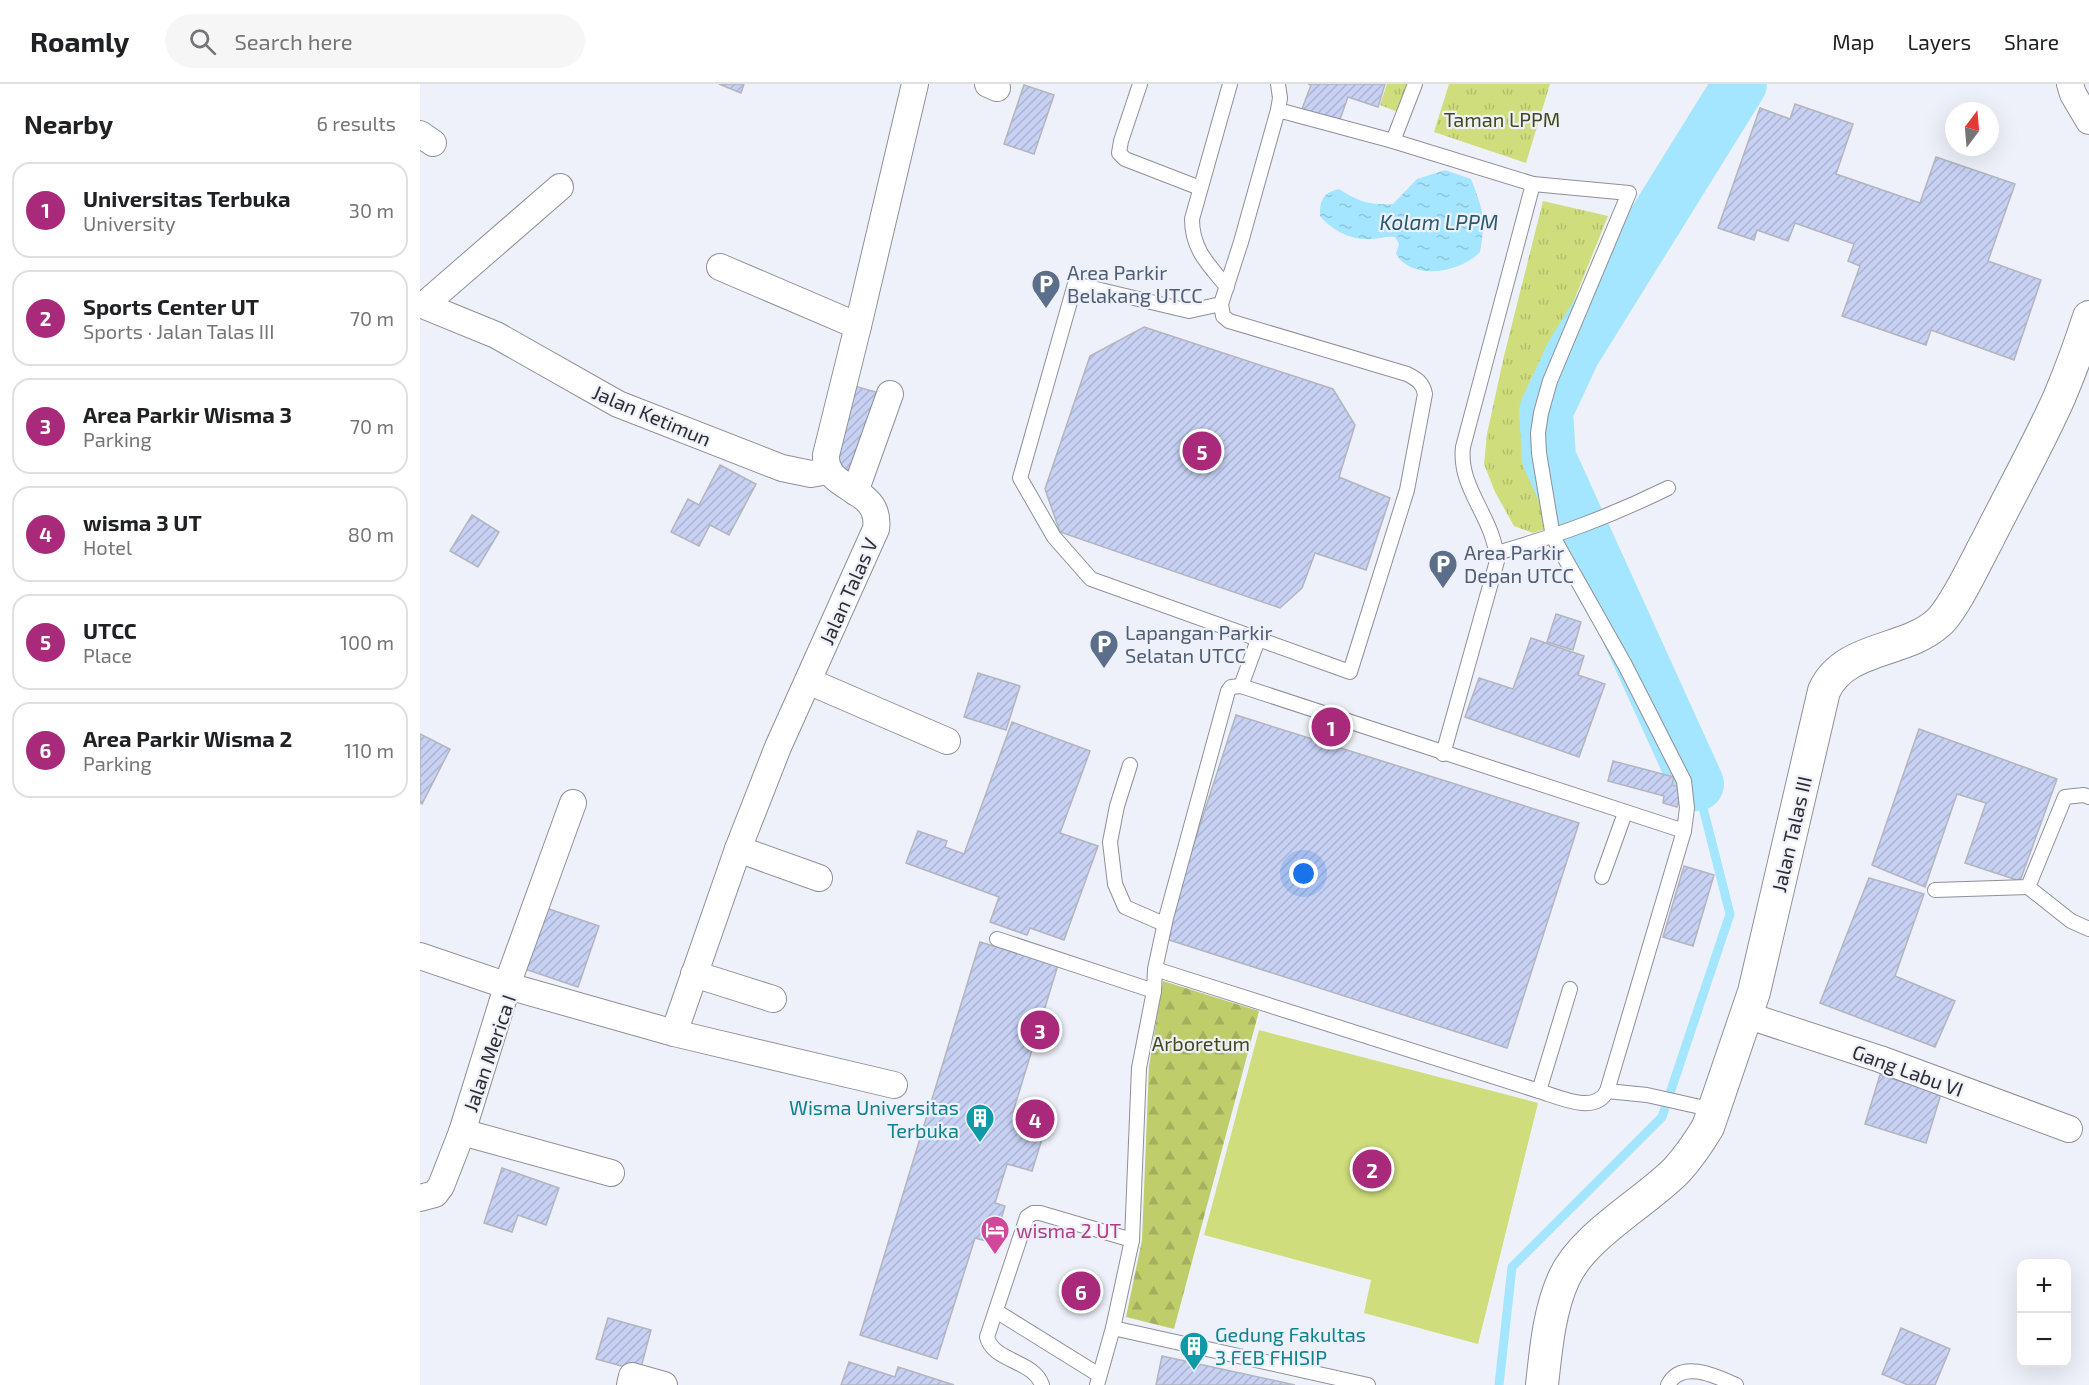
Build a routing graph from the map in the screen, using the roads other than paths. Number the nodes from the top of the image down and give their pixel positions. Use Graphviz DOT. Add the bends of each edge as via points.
graph roads {
  1 [pos="915,84"];
  2 [pos="1140,84"];
  3 [pos="1230,84"];
  4 [pos="1278,84"];
  5 [pos="1415,84"];
  6 [pos="2070,84"];
  7 [pos="1278,110"];
  8 [pos="2089,121"];
  9 [pos="1393,141"];
  10 [pos="1533,184"];
  11 [pos="560,187"];
  12 [pos="1200,188"];
  13 [pos="720,267"];
  14 [pos="1227,287"];
  15 [pos="422,304"];
  16 [pos="1221,304"];
  17 [pos="2089,317"];
  18 [pos="858,326"];
  19 [pos="890,394"];
  20 [pos="828,471"];
  21 [pos="1668,488"];
  22 [pos="855,492"];
  23 [pos="1553,537"];
  24 [pos="1497,553"];
  25 [pos="1257,640"];
  26 [pos="808,681"];
  27 [pos="1241,686"];
  28 [pos="946,741"];
  29 [pos="1443,754"];
  30 [pos="1130,765"];
  31 [pos="2089,797"];
  32 [pos="573,803"];
  33 [pos="1625,813"];
  34 [pos="1684,831"];
  35 [pos="738,849"];
  36 [pos="1602,877"];
  37 [pos="819,878"];
  38 [pos="2028,887"];
  39 [pos="1935,890"];
  40 [pos="1164,924"];
  41 [pos="2089,929"];
  42 [pos="997,939"];
  43 [pos="420,956"];
  44 [pos="1155,969"];
  45 [pos="694,974"];
  46 [pos="508,986"];
  47 [pos="1570,989"];
  48 [pos="1154,991"];
  49 [pos="773,999"];
  50 [pos="1746,1015"];
  51 [pos="674,1033"];
  52 [pos="894,1085"];
  53 [pos="1539,1091"];
  54 [pos="1608,1091"];
  55 [pos="1713,1110"];
  56 [pos="2069,1129"];
  57 [pos="462,1132"];
  58 [pos="611,1173"];
  59 [pos="420,1198"];
  60 [pos="1132,1240"];
  61 [pos="996,1311"];
  62 [pos="1113,1328"];
  63 [pos="1098,1380"];
  64 [pos="630,1385"];
  65 [pos="664,1385"];
  66 [pos="1042,1385"];
  67 [pos="1368,1385"];
  68 [pos="1542,1385"];
  69 [pos="1668,1385"];
  70 [pos="1736,1385"];
  1 -- 18 [label="street"];
  2 -- 12 [label="lane" via="1119,153 1125,159"];
  3 -- 12 [label="lane"];
  4 -- 7 [label="lane"];
  5 -- 9 [label="lane"];
  6 -- 8 [label="street"];
  7 -- 9 [label="lane"];
  7 -- 14 [label="lane"];
  9 -- 10 [label="lane"];
  10 -- 23 [label="lane" via="1629,193 1540,413 1539,453"];
  10 -- 24 [label="lane" via="1462,456 1465,477 1493,535"];
  11 -- 15 [label="street"];
  12 -- 14 [label="lane" via="1192,219 1194,238 1199,253"];
  13 -- 18 [label="street"];
  14 -- 16 [label="lane"];
  15 -- 20 [label="street, Jalan Ketimun" via="496,335 618,404 782,468 811,474"];
  16 -- 25 [label="lane" via="1223,316 1230,321 1407,374 1418,380 1425,394 1407,490 1350,672"];
  16 -- 25 [label="lane" via="1189,311 1075,284 1020,478 1054,537 1091,579"];
  17 -- 50 [label="street, Jalan Talas III" via="2058,400 1947,612 1928,630 1853,661 1829,681"];
  18 -- 20 [label="street" via="826,455"];
  19 -- 22 [label="street"];
  20 -- 22 [label="street, Jalan Talas V"];
  21 -- 23 [label="lane"];
  22 -- 26 [label="street, Jalan Talas V" via="869,501 875,511 876,529"];
  23 -- 24 [label="lane"];
  23 -- 34 [label="lane" via="1684,781"];
  24 -- 29 [label="lane" via="1496,572"];
  25 -- 27 [label="lane"];
  26 -- 28 [label="street"];
  26 -- 35 [label="street, Jalan Talas V"];
  27 -- 29 [label="lane"];
  27 -- 40 [label="lane" via="1228,691"];
  29 -- 33 [label="lane"];
  30 -- 40 [label="lane" via="1110,842 1115,884 1125,908"];
  31 -- 38 [label="lane" via="2065,797"];
  32 -- 46 [label="street"];
  33 -- 34 [label="lane"];
  33 -- 36 [label="lane"];
  34 -- 54 [label="lane"];
  35 -- 37 [label="street"];
  35 -- 45 [label="street, Jalan Talas V"];
  38 -- 39 [label="lane"];
  38 -- 41 [label="lane" via="2071,921"];
  40 -- 44 [label="lane"];
  42 -- 48 [label="lane"];
  43 -- 46 [label="street"];
  44 -- 48 [label="lane"];
  44 -- 53 [label="lane"];
  45 -- 49 [label="street"];
  45 -- 51 [label="street, Jalan Talas V"];
  46 -- 51 [label="street, Jalan Merica I"];
  46 -- 57 [label="street, Jalan Merica I"];
  47 -- 53 [label="lane"];
  48 -- 60 [label="lane" via="1139,1068"];
  50 -- 55 [label="street, Jalan Talas III"];
  50 -- 56 [label="street, Gang Labu VI" via="1880,1059"];
  51 -- 52 [label="street, Jalan Merica I"];
  53 -- 54 [label="lane" via="1595,1104"];
  54 -- 55 [label="lane" via="1647,1095"];
  55 -- 68 [label="street, Jalan Talas III" via="1708,1127 1676,1171 1575,1259 1564,1278 1548,1331"];
  57 -- 58 [label="street"];
  57 -- 59 [label="street, Jalan Merica I" via="439,1191"];
  60 -- 61 [label="lane" via="1033,1213 1024,1222"];
  60 -- 62 [label="lane"];
  61 -- 63 [label="lane"];
  61 -- 66 [label="lane" via="988,1343 1032,1371"];
  62 -- 63 [label="lane"];
  62 -- 67 [label="lane"];
  64 -- 65 [label="street" via="632,1376"];
  69 -- 70 [label="lane" via="1679,1374 1690,1371 1710,1373"];
}
